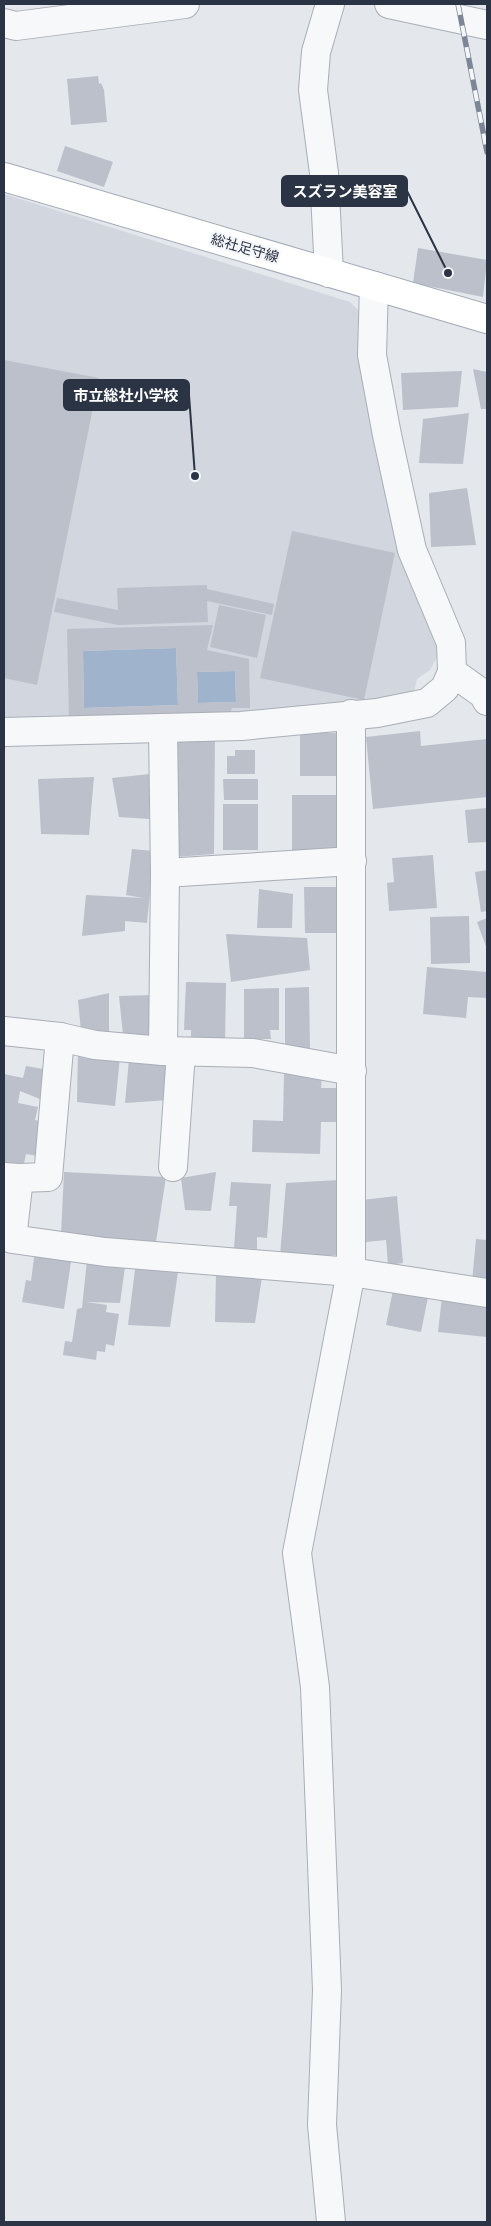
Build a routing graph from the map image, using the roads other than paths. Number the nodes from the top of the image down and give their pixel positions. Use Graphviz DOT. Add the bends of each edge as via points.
graph roads {
  1 [pos="184,4"];
  2 [pos="330,4"];
  3 [pos="390,4"];
  4 [pos="4,23"];
  5 [pos="487,25"];
  6 [pos="4,177"];
  7 [pos="329,273"];
  8 [pos="374,286"];
  9 [pos="487,319"];
  10 [pos="452,672"];
  11 [pos="487,701"];
  12 [pos="351,714"];
  13 [pos="163,728"];
  14 [pos="4,732"];
  15 [pos="352,861"];
  16 [pos="165,872"];
  17 [pos="4,1030"];
  18 [pos="60,1037"];
  19 [pos="172,1052"];
  20 [pos="352,1071"];
  21 [pos="173,1167"];
  22 [pos="11,1178"];
  23 [pos="351,1272"];
  24 [pos="487,1293"];
  25 [pos="331,2222"];
  1 -- 4 [label="street" via="16,26"];
  2 -- 7 [label="street" via="316,52 313,90 324,173"];
  3 -- 5 [label="street"];
  6 -- 7 [label="main road, 総社足守線"];
  7 -- 8 [label="main road, 総社足守線"];
  8 -- 9 [label="main road, 総社足守線"];
  8 -- 10 [label="street" via="372,355 387,435 412,550 451,643"];
  10 -- 11 [label="street" via="483,694"];
  10 -- 12 [label="street" via="445,688 427,704"];
  12 -- 13 [label="street" via="241,726"];
  12 -- 15 [label="street"];
  13 -- 14 [label="street"];
  13 -- 16 [label="street"];
  15 -- 16 [label="street"];
  15 -- 20 [label="street"];
  16 -- 19 [label="street"];
  17 -- 18 [label="street"];
  18 -- 19 [label="street" via="95,1045"];
  18 -- 22 [label="street" via="48,1177"];
  19 -- 20 [label="street" via="253,1053"];
  19 -- 21 [label="street"];
  20 -- 23 [label="street"];
  22 -- 23 [label="street" via="12,1239 106,1252"];
  23 -- 24 [label="street"];
  23 -- 25 [label="street" via="297,1553 315,1687 327,1990 322,2125"];
}
